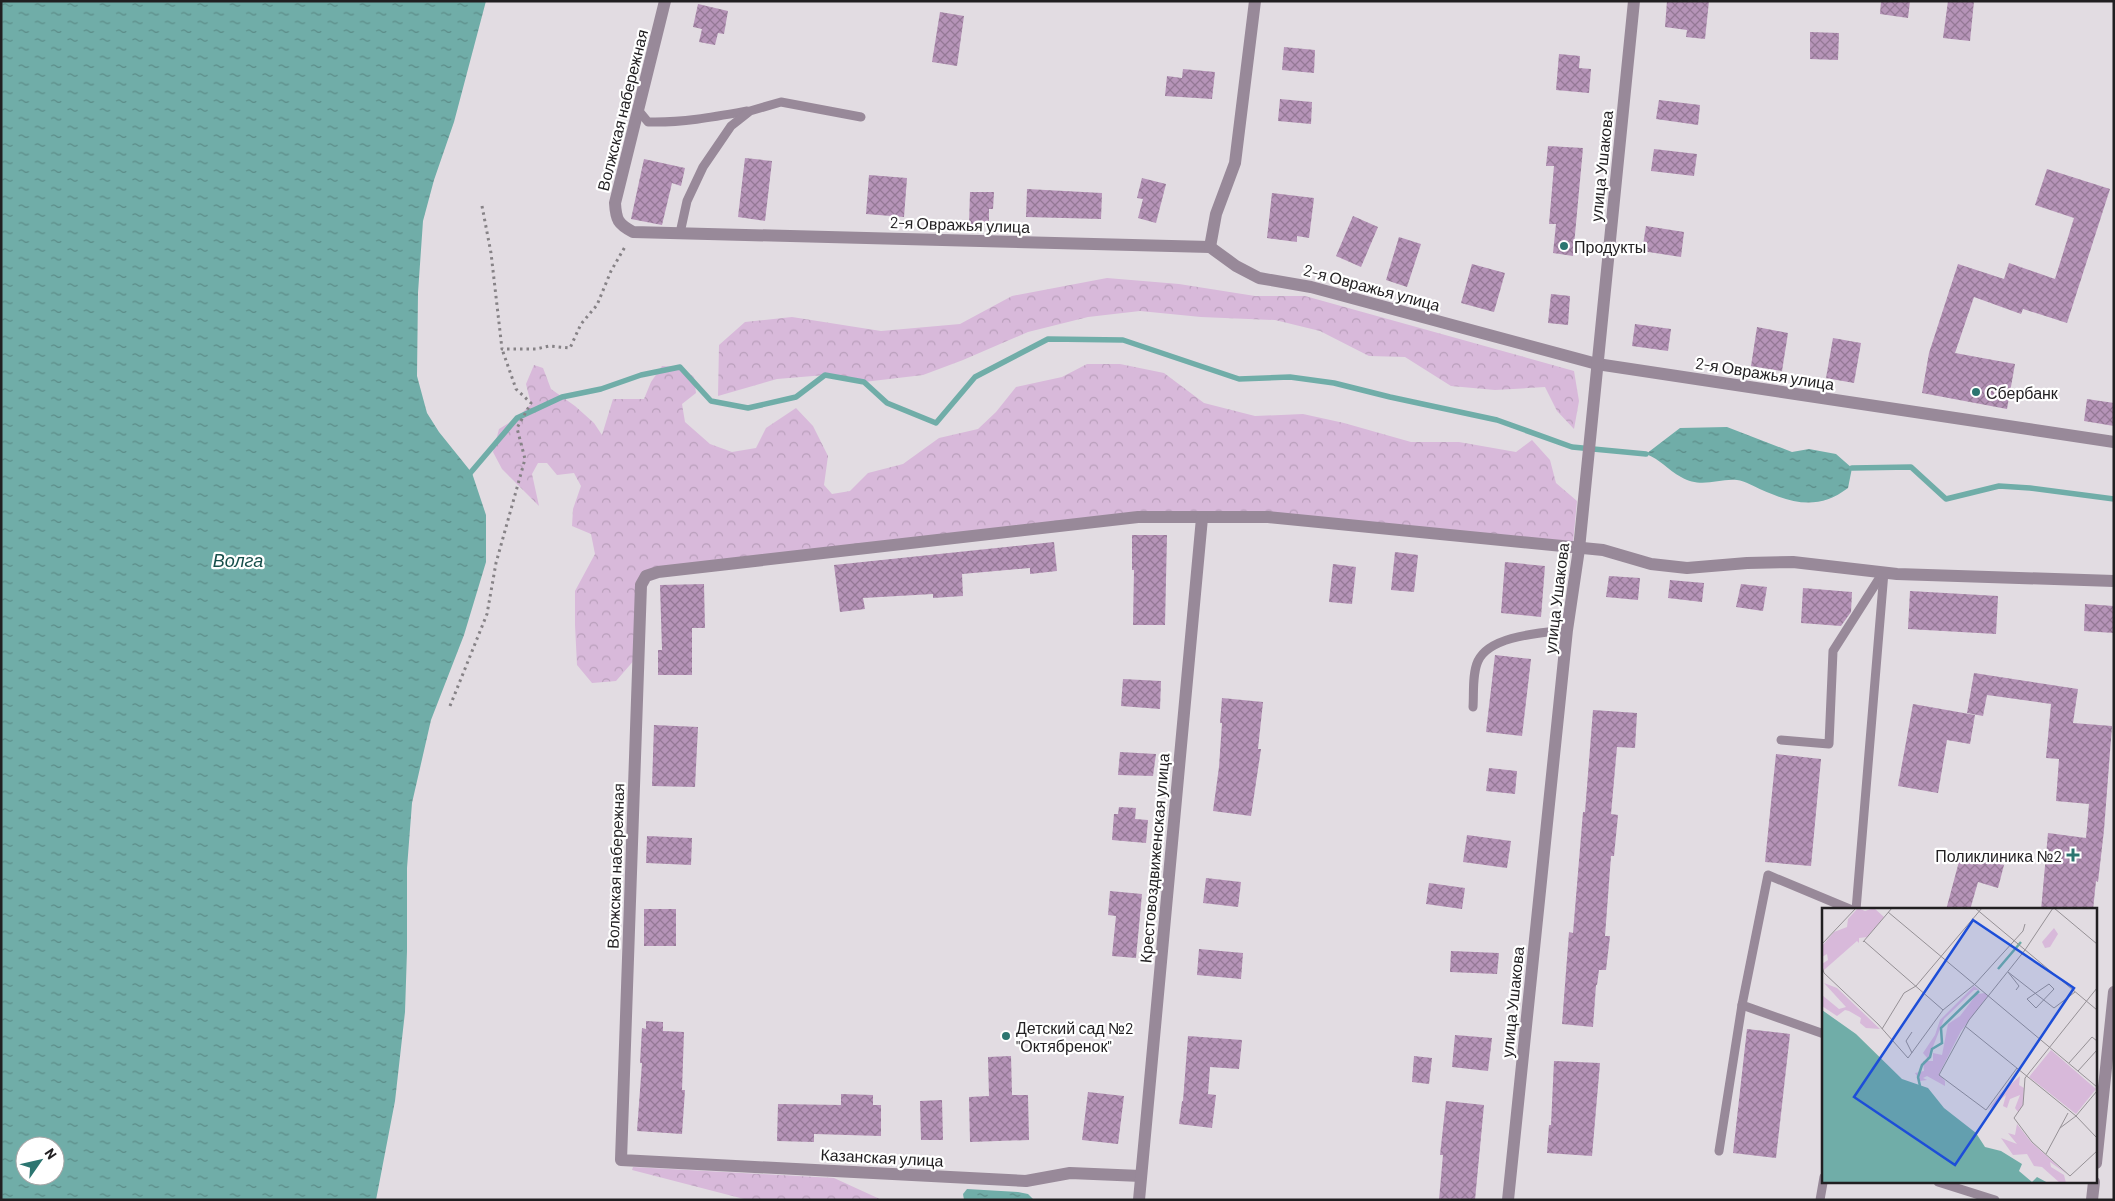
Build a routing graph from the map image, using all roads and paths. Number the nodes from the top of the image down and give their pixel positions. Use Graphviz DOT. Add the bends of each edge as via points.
graph roads {
  1 [pos="665,1"];
  2 [pos="1255,1"];
  3 [pos="1634,1"];
  4 [pos="639,111"];
  5 [pos="750,111"];
  6 [pos="861,117"];
  7 [pos="482,206"];
  8 [pos="621,226"];
  9 [pos="633,232"];
  10 [pos="680,233"];
  11 [pos="1210,248"];
  12 [pos="502,349"];
  13 [pos="1597,364"];
  14 [pos="2114,442"];
  15 [pos="1202,518"];
  16 [pos="1579,549"];
  17 [pos="1884,572"];
  18 [pos="2114,581"];
  19 [pos="1567,630"];
  20 [pos="450,706"];
  21 [pos="1473,707"];
  22 [pos="1781,740"];
  23 [pos="1847,908"];
  24 [pos="1856,908"];
  25 [pos="2114,992"];
  26 [pos="1742,1005"];
  27 [pos="1822,1033"];
  28 [pos="2098,1143"];
  29 [pos="1719,1151"];
  30 [pos="621,1160"];
  31 [pos="1141,1176"];
  32 [pos="1823,1184"];
  33 [pos="1944,1184"];
  34 [pos="2094,1184"];
  35 [pos="1139,1200"];
  36 [pos="1508,1200"];
  37 [pos="1820,1200"];
  38 [pos="1995,1200"];
  39 [pos="2092,1200"];
  1 -- 4 [label="street, Волжская набережная"];
  2 -- 11 [label="street" via="1235,163 1216,214"];
  3 -- 13 [label="street, улица Ушакова"];
  4 -- 5 [label="lane" via="648,122 663,123"];
  4 -- 8 [label="street, Волжская набережная" via="615,203"];
  5 -- 6 [label="lane" via="781,102"];
  5 -- 10 [label="lane" via="731,126 703,167 687,201"];
  7 -- 12 [label="path"];
  8 -- 9 [label="street, 2-я Овражья улица"];
  9 -- 10 [label="street, 2-я Овражья улица"];
  9 -- 12 [label="path" via="597,305 581,324 570,348"];
  10 -- 11 [label="street, 2-я Овражья улица"];
  11 -- 13 [label="street, 2-я Овражья улица" via="1259,278 1311,287"];
  12 -- 20 [label="path" via="516,389 531,404 518,428 526,459 496,563 487,614"];
  13 -- 14 [label="street, 2-я Овражья улица"];
  13 -- 16 [label="street, улица Ушакова"];
  15 -- 16 [label="street" via="1268,517"];
  15 -- 30 [label="street, Волжская набережная" via="1138,517 658,572 646,576 641,585"];
  15 -- 31 [label="street, Крестовоздвиженская улица"];
  16 -- 17 [label="street" via="1603,550 1651,564 1687,568 1747,562 1793,562"];
  16 -- 19 [label="street, улица Ушакова"];
  17 -- 18 [label="street"];
  17 -- 22 [label="lane" via="1833,651 1829,744"];
  17 -- 24 [label="lane"];
  19 -- 21 [label="lane" via="1517,637 1486,651 1478,660"];
  19 -- 36 [label="street, улица Ушакова"];
  23 -- 26 [label="lane" via="1768,875"];
  25 -- 28 [label="street"];
  26 -- 27 [label="lane"];
  26 -- 29 [label="lane"];
  30 -- 31 [label="street, Казанская улица" via="1026,1181 1070,1173"];
  31 -- 35 [label="street, Крестовоздвиженская улица"];
  32 -- 37 [label="lane"];
  33 -- 38 [label="lane"];
  34 -- 39 [label="street"];
}
